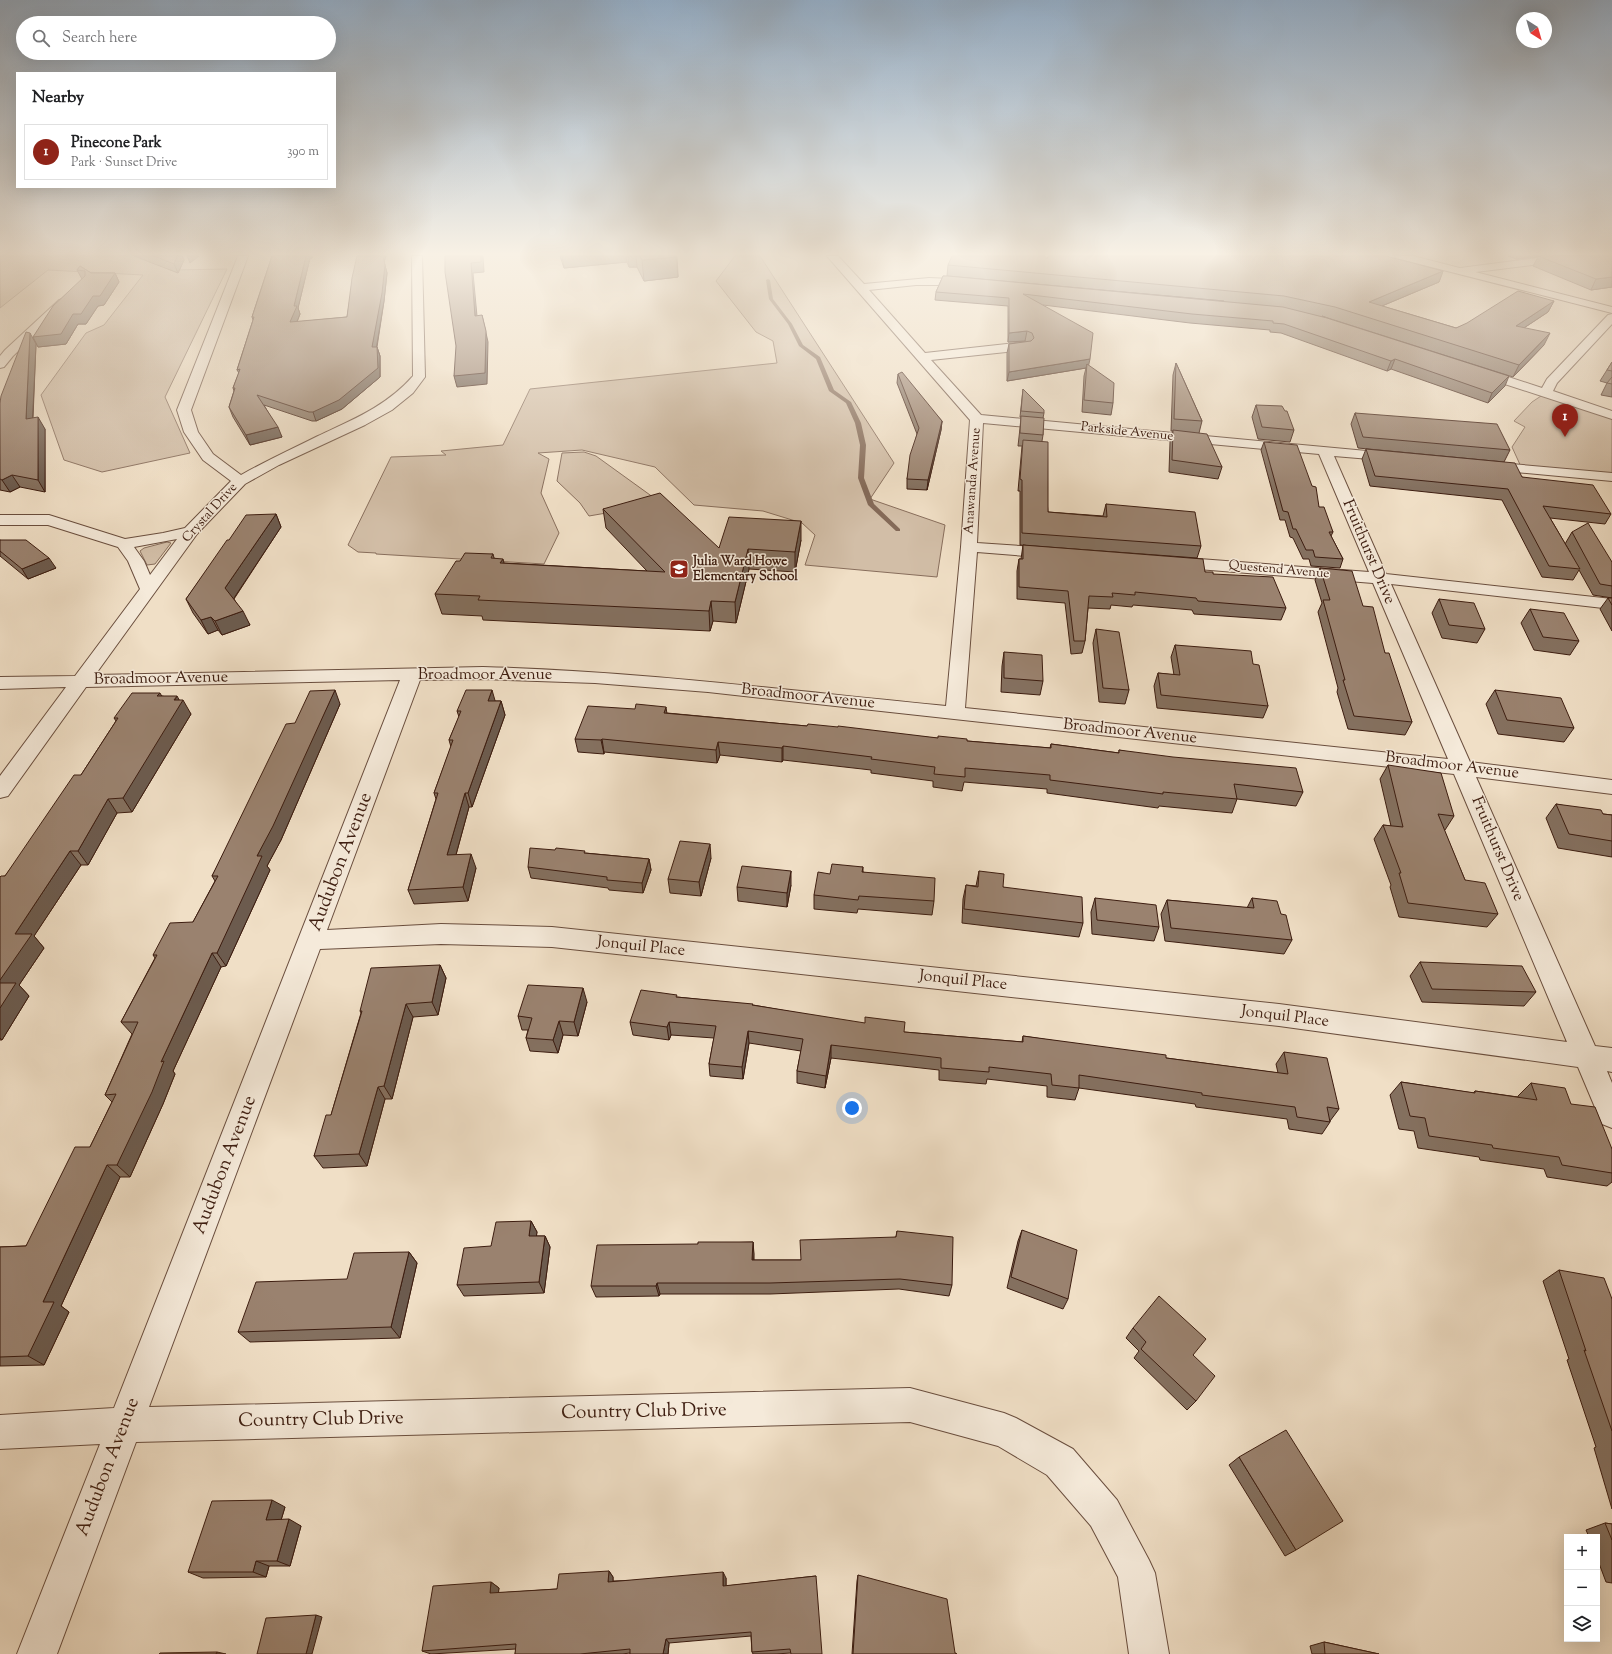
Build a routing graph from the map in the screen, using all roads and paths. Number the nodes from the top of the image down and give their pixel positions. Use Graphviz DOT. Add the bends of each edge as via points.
graph roads {
  1 [pos="30,333"];
  2 [pos="213,333"];
  3 [pos="418,333"];
  4 [pos="901,333"];
  5 [pos="1597,333"];
  6 [pos="1025,346"];
  7 [pos="922,357"];
  8 [pos="0,364"];
  9 [pos="1471,369"];
  10 [pos="1546,393"];
  11 [pos="1612,415"];
  12 [pos="977,419"];
  13 [pos="1326,451"];
  14 [pos="1404,458"];
  15 [pos="1475,465"];
  16 [pos="1612,477"];
  17 [pos="240,481"];
  18 [pos="0,520"];
  19 [pos="192,531"];
  20 [pos="124,544"];
  21 [pos="969,547"];
  22 [pos="1068,554"];
  23 [pos="1155,561"];
  24 [pos="1379,578"];
  25 [pos="148,589"];
  26 [pos="1612,604"];
  27 [pos="412,675"];
  28 [pos="82,681"];
  29 [pos="0,683"];
  30 [pos="955,713"];
  31 [pos="1462,766"];
  32 [pos="1612,787"];
  33 [pos="0,791"];
  34 [pos="312,940"];
  35 [pos="1586,1056"];
  36 [pos="1612,1060"];
  37 [pos="1612,1115"];
  38 [pos="124,1425"];
  39 [pos="0,1432"];
  40 [pos="37,1654"];
  41 [pos="1150,1654"];
  1 -- 8 [label="street"];
  2 -- 17 [label="street" via="184,410 191,432 208,457"];
  3 -- 17 [label="street, Crystal Drive" via="419,377 387,407"];
  4 -- 7 [label="street, Anawanda Avenue"];
  5 -- 10 [label="street" via="1552,382"];
  6 -- 7 [label="street"];
  7 -- 12 [label="street, Anawanda Avenue"];
  9 -- 10 [label="street"];
  10 -- 11 [label="street"];
  12 -- 13 [label="street, Parkside Avenue"];
  12 -- 21 [label="street, Anawanda Avenue"];
  13 -- 14 [label="street, Parkside Avenue"];
  13 -- 24 [label="street, Fruithurst Drive"];
  15 -- 16 [label="street"];
  17 -- 19 [label="street, Crystal Drive"];
  18 -- 20 [label="street" via="49,520"];
  19 -- 20 [label="street"];
  19 -- 25 [label="street, Crystal Drive"];
  20 -- 25 [label="street" via="136,561"];
  21 -- 22 [label="street"];
  21 -- 30 [label="street, Anawanda Avenue"];
  23 -- 24 [label="street, Questend Avenue"];
  24 -- 26 [label="street, Questend Avenue"];
  24 -- 31 [label="street, Fruithurst Drive"];
  25 -- 28 [label="street, Crystal Drive"];
  27 -- 28 [label="street, Broadmoor Avenue"];
  27 -- 30 [label="street, Broadmoor Avenue" via="542,673 678,683"];
  27 -- 34 [label="street, Audubon Avenue"];
  28 -- 29 [label="street, Broadmoor Avenue"];
  28 -- 33 [label="street, Crystal Drive"];
  30 -- 31 [label="street, Broadmoor Avenue"];
  31 -- 32 [label="street, Broadmoor Avenue"];
  31 -- 35 [label="street, Fruithurst Drive"];
  34 -- 35 [label="street, Jonquil Place" via="441,934 552,937 1279,1015"];
  34 -- 38 [label="street, Audubon Avenue"];
  35 -- 36 [label="street, Jonquil Place"];
  35 -- 37 [label="street, Fruithurst Drive"];
  38 -- 39 [label="street, Country Club Drive"];
  38 -- 40 [label="street, Audubon Avenue"];
  38 -- 41 [label="street, Country Club Drive" via="910,1405 1004,1430 1060,1462 1104,1513 1136,1573"];
}
